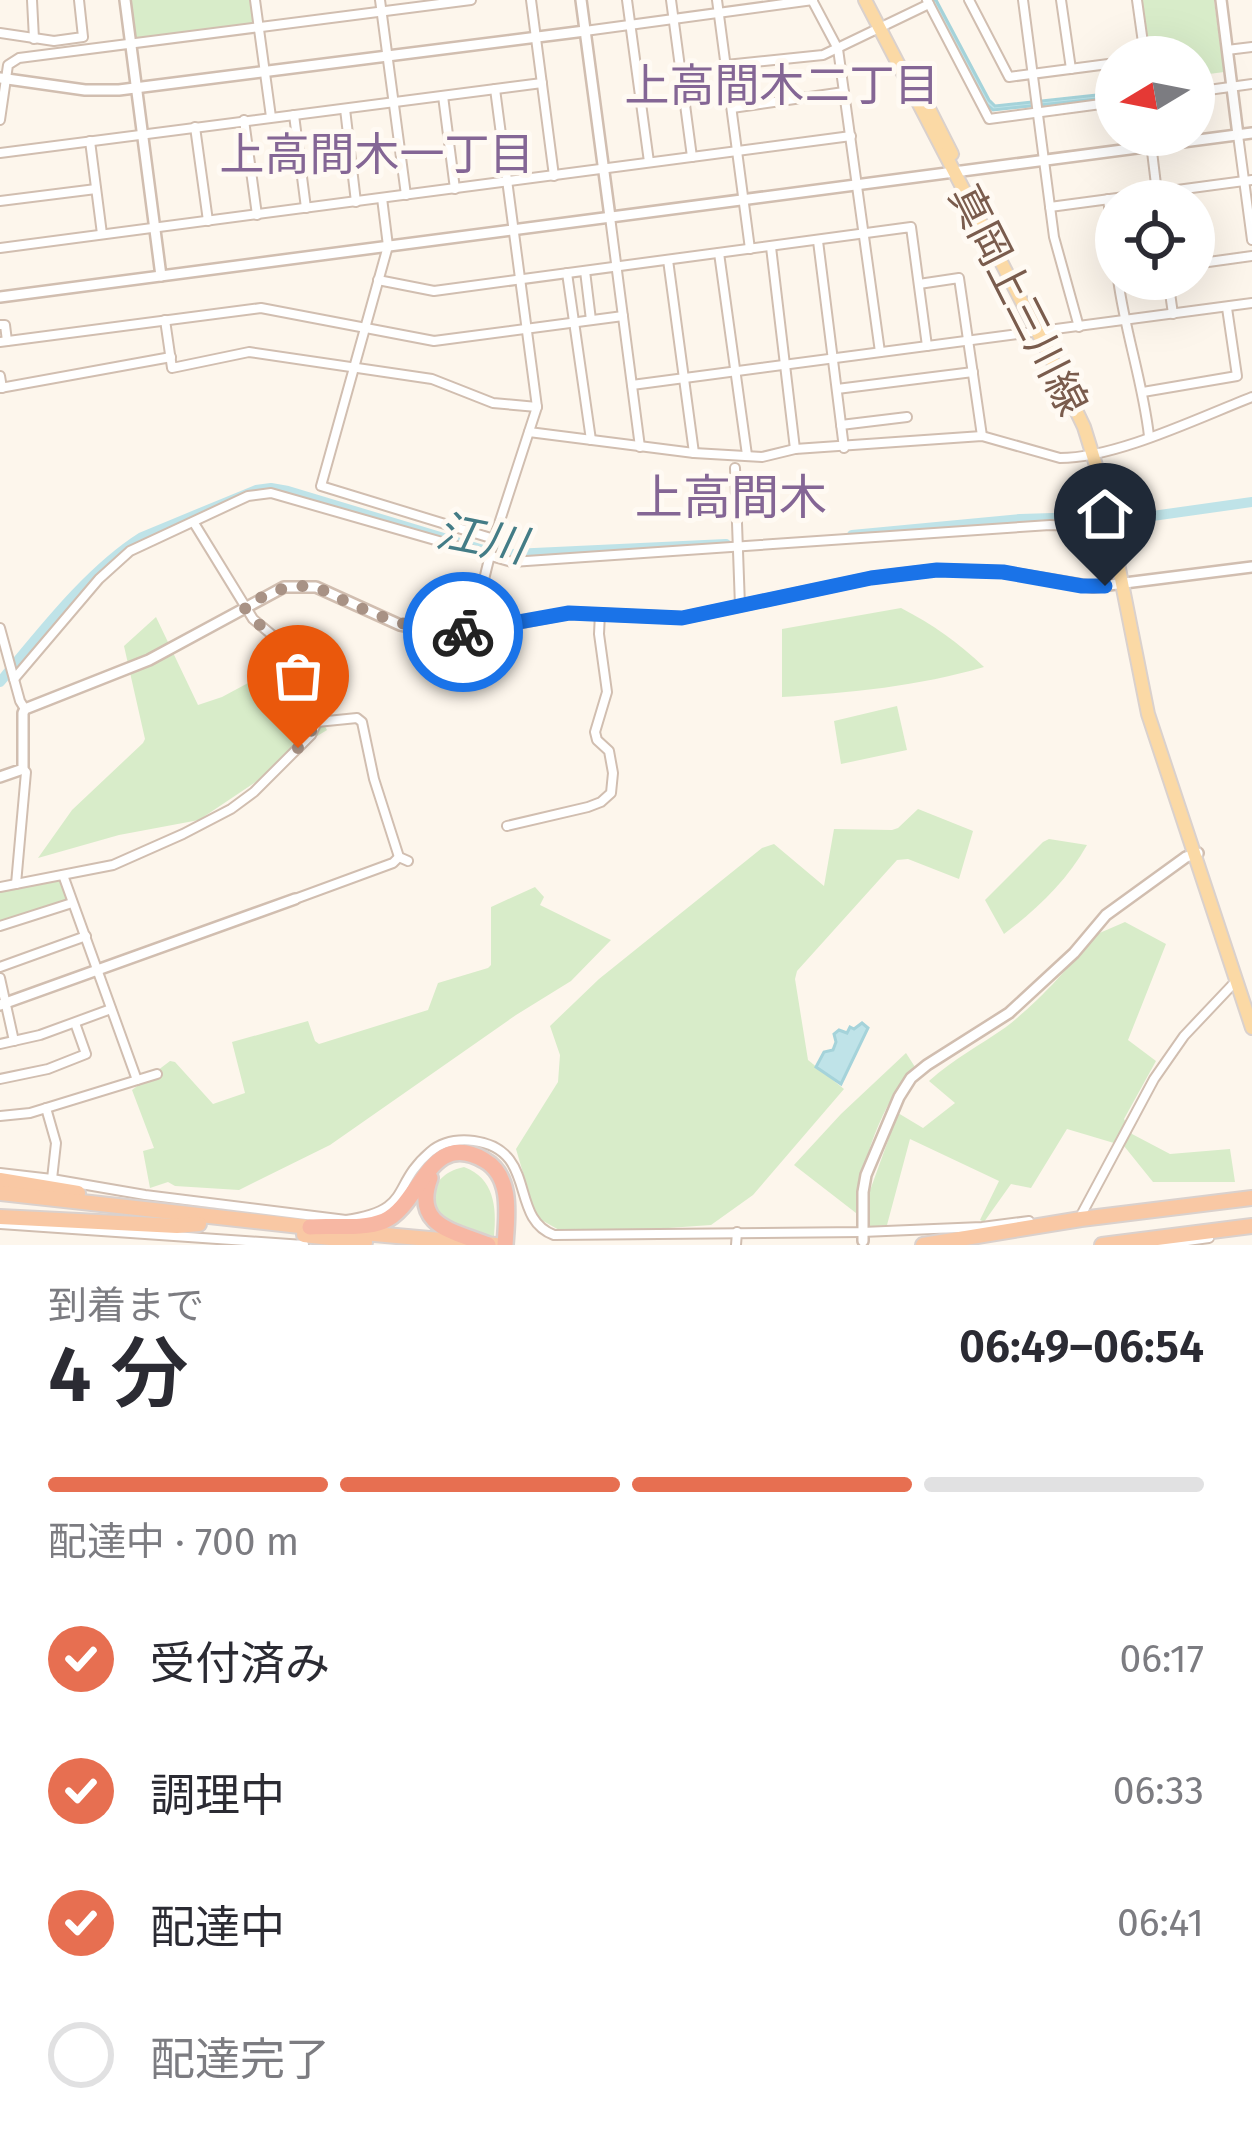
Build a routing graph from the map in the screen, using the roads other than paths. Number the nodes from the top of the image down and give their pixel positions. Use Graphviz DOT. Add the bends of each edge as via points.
graph roads {
  1 [pos="32,0"];
  2 [pos="79,0"];
  3 [pos="125,0"];
  4 [pos="255,0"];
  5 [pos="380,0"];
  6 [pos="471,0"];
  7 [pos="531,0"];
  8 [pos="581,0"];
  9 [pos="627,0"];
  10 [pos="671,0"];
  11 [pos="717,0"];
  12 [pos="813,0"];
  13 [pos="869,0"];
  14 [pos="969,0"];
  15 [pos="1023,0"];
  16 [pos="1061,0"];
  17 [pos="1137,0"];
  18 [pos="1221,0"];
  19 [pos="928,2"];
  20 [pos="382,12"];
  21 [pos="719,13"];
  22 [pos="674,20"];
  23 [pos="631,25"];
  24 [pos="259,28"];
  25 [pos="883,28"];
  26 [pos="585,32"];
  27 [pos="0,33"];
  28 [pos="1142,36"];
  29 [pos="536,38"];
  30 [pos="34,39"];
  31 [pos="131,43"];
  32 [pos="1252,47"];
  33 [pos="838,49"];
  34 [pos="1227,50"];
  35 [pos="387,57"];
  36 [pos="726,65"];
  37 [pos="1095,66"];
  38 [pos="1070,69"];
  39 [pos="265,73"];
  40 [pos="1032,74"];
  41 [pos="3,79"];
  42 [pos="542,82"];
  43 [pos="1252,84"];
  44 [pos="1232,87"];
  45 [pos="137,88"];
  46 [pos="495,89"];
  47 [pos="1215,89"];
  48 [pos="844,92"];
  49 [pos="443,96"];
  50 [pos="393,102"];
  51 [pos="1095,105"];
  52 [pos="732,108"];
  53 [pos="344,109"];
  54 [pos="1037,112"];
  55 [pos="294,114"];
  56 [pos="271,117"];
  57 [pos="0,120"];
  58 [pos="244,120"];
  59 [pos="195,127"];
  60 [pos="143,134"];
  61 [pos="1252,134"];
  62 [pos="1238,135"];
  63 [pos="851,136"];
  64 [pos="1215,137"];
  65 [pos="90,141"];
  66 [pos="737,151"];
  67 [pos="1095,151"];
  68 [pos="0,153"];
  69 [pos="692,157"];
  70 [pos="1043,161"];
  71 [pos="649,162"];
  72 [pos="603,170"];
  73 [pos="957,172"];
  74 [pos="554,176"];
  75 [pos="1248,181"];
  76 [pos="508,182"];
  77 [pos="858,184"];
  78 [pos="1215,187"];
  79 [pos="96,189"];
  80 [pos="455,189"];
  81 [pos="406,195"];
  82 [pos="382,198"];
  83 [pos="744,200"];
  84 [pos="0,201"];
  85 [pos="1095,201"];
  86 [pos="356,202"];
  87 [pos="1050,207"];
  88 [pos="306,208"];
  89 [pos="257,214"];
  90 [pos="610,217"];
  91 [pos="208,221"];
  92 [pos="154,228"];
  93 [pos="514,229"];
  94 [pos="865,234"];
  95 [pos="102,235"];
  96 [pos="818,240"];
  97 [pos="1252,240"];
  98 [pos="388,246"];
  99 [pos="771,247"];
  100 [pos="0,248"];
  101 [pos="750,249"];
  102 [pos="719,253"];
  103 [pos="1252,256"];
  104 [pos="668,260"];
  105 [pos="1215,261"];
  106 [pos="616,267"];
  107 [pos="585,271"];
  108 [pos="567,273"];
  109 [pos="161,276"];
  110 [pos="521,279"];
  111 [pos="378,280"];
  112 [pos="919,284"];
  113 [pos="0,296"];
  114 [pos="1121,300"];
  115 [pos="1171,300"];
  116 [pos="1252,303"];
  117 [pos="1227,308"];
  118 [pos="1173,314"];
  119 [pos="623,316"];
  120 [pos="165,320"];
  121 [pos="591,320"];
  122 [pos="1124,320"];
  123 [pos="574,322"];
  124 [pos="0,326"];
  125 [pos="1079,327"];
  126 [pos="364,328"];
  127 [pos="527,329"];
  128 [pos="1040,331"];
  129 [pos="969,341"];
  130 [pos="4,342"];
  131 [pos="927,346"];
  132 [pos="880,352"];
  133 [pos="171,357"];
  134 [pos="833,358"];
  135 [pos="785,365"];
  136 [pos="352,369"];
  137 [pos="735,371"];
  138 [pos="974,372"];
  139 [pos="0,376"];
  140 [pos="684,378"];
  141 [pos="632,386"];
  142 [pos="1,388"];
  143 [pos="837,389"];
  144 [pos="1143,392"];
  145 [pos="1252,398"];
  146 [pos="537,407"];
  147 [pos="907,417"];
  148 [pos="841,424"];
  149 [pos="529,432"];
  150 [pos="982,436"];
  151 [pos="1149,436"];
  152 [pos="591,440"];
  153 [pos="640,447"];
  154 [pos="844,448"];
  155 [pos="796,449"];
  156 [pos="694,453"];
  157 [pos="747,455"];
  158 [pos="1097,455"];
  159 [pos="735,468"];
  160 [pos="194,523"];
  161 [pos="1111,528"];
  162 [pos="494,539"];
  163 [pos="738,546"];
  164 [pos="489,557"];
  165 [pos="1252,567"];
  166 [pos="1125,585"];
  167 [pos="740,606"];
  168 [pos="244,607"];
  169 [pos="600,613"];
  170 [pos="0,628"];
  171 [pos="471,632"];
  172 [pos="14,679"];
  173 [pos="25,709"];
  174 [pos="316,722"];
  175 [pos="23,769"];
  176 [pos="0,777"];
  177 [pos="507,826"];
  178 [pos="1196,853"];
  179 [pos="63,875"];
  180 [pos="16,884"];
  181 [pos="0,886"];
  182 [pos="295,898"];
  183 [pos="72,903"];
  184 [pos="0,926"];
  185 [pos="86,936"];
  186 [pos="0,967"];
  187 [pos="98,970"];
  188 [pos="0,978"];
  189 [pos="1236,981"];
  190 [pos="1252,1004"];
  191 [pos="3,1005"];
  192 [pos="111,1009"];
  193 [pos="75,1023"];
  194 [pos="1252,1028"];
  195 [pos="14,1041"];
  196 [pos="0,1044"];
  197 [pos="157,1074"];
  198 [pos="0,1079"];
  199 [pos="137,1080"];
  200 [pos="46,1108"];
  201 [pos="0,1116"];
  202 [pos="0,1176"];
  203 [pos="52,1179"];
  204 [pos="0,1198"];
  205 [pos="1252,1198"];
  206 [pos="240,1220"];
  207 [pos="1081,1220"];
  208 [pos="0,1221"];
  209 [pos="310,1227"];
  210 [pos="1252,1228"];
  211 [pos="736,1232"];
  212 [pos="201,1235"];
  213 [pos="863,1236"];
  214 [pos="499,1240"];
  215 [pos="304,1245"];
  216 [pos="394,1245"];
  217 [pos="736,1245"];
  218 [pos="923,1245"];
  219 [pos="1102,1245"];
  220 [pos="1160,1245"];
  1 -- 30 [label="street"];
  2 -- 30 [label="street" via="83,37"];
  3 -- 31 [label="street"];
  4 -- 24 [label="street"];
  5 -- 20 [label="street"];
  6 -- 20 [label="street"];
  7 -- 29 [label="street"];
  8 -- 26 [label="street"];
  9 -- 23 [label="street"];
  10 -- 22 [label="street"];
  11 -- 21 [label="street"];
  12 -- 21 [label="street"];
  12 -- 33 [label="street"];
  13 -- 25 [label="main road, 真岡上三川線"];
  14 -- 40 [label="street" via="1009,77"];
  15 -- 40 [label="street"];
  16 -- 38 [label="street"];
  17 -- 28 [label="street"];
  18 -- 34 [label="street"];
  19 -- 25 [label="street"];
  19 -- 54 [label="street" via="987,117"];
  20 -- 24 [label="street"];
  20 -- 35 [label="street"];
  21 -- 22 [label="street"];
  21 -- 36 [label="street"];
  22 -- 23 [label="street"];
  22 -- 69 [label="street"];
  23 -- 26 [label="street"];
  23 -- 71 [label="street"];
  24 -- 31 [label="street"];
  24 -- 39 [label="street"];
  25 -- 33 [label="street"];
  25 -- 73 [label="main road, 真岡上三川線"];
  26 -- 29 [label="street"];
  26 -- 72 [label="street"];
  27 -- 30 [label="street"];
  29 -- 35 [label="street"];
  29 -- 42 [label="street"];
  31 -- 41 [label="street" via="19,58"];
  31 -- 45 [label="street"];
  32 -- 34 [label="street"];
  33 -- 36 [label="street"];
  33 -- 48 [label="street"];
  34 -- 44 [label="street"];
  35 -- 39 [label="street"];
  35 -- 50 [label="street"];
  36 -- 52 [label="street"];
  37 -- 38 [label="street"];
  38 -- 40 [label="street"];
  39 -- 45 [label="street"];
  39 -- 56 [label="street"];
  40 -- 54 [label="street"];
  41 -- 45 [label="street"];
  41 -- 57 [label="street"];
  42 -- 46 [label="street"];
  42 -- 74 [label="street"];
  43 -- 44 [label="street"];
  44 -- 47 [label="street"];
  44 -- 62 [label="street"];
  45 -- 60 [label="street"];
  46 -- 49 [label="street"];
  46 -- 76 [label="street"];
  48 -- 52 [label="street"];
  48 -- 63 [label="street"];
  49 -- 50 [label="street"];
  49 -- 80 [label="street"];
  50 -- 53 [label="street"];
  50 -- 81 [label="street"];
  51 -- 54 [label="street"];
  52 -- 66 [label="street"];
  53 -- 55 [label="street"];
  53 -- 86 [label="street"];
  54 -- 70 [label="street"];
  55 -- 56 [label="street"];
  55 -- 88 [label="street"];
  56 -- 58 [label="street"];
  58 -- 59 [label="street"];
  58 -- 89 [label="street"];
  59 -- 60 [label="street"];
  59 -- 91 [label="street"];
  60 -- 65 [label="street"];
  60 -- 92 [label="street"];
  61 -- 62 [label="street"];
  62 -- 64 [label="street"];
  62 -- 75 [label="street"];
  63 -- 66 [label="street"];
  63 -- 77 [label="street"];
  65 -- 68 [label="street"];
  65 -- 79 [label="street"];
  66 -- 69 [label="street"];
  66 -- 83 [label="street"];
  67 -- 70 [label="street"];
  69 -- 71 [label="street"];
  70 -- 73 [label="street"];
  70 -- 87 [label="street"];
  71 -- 72 [label="street"];
  72 -- 74 [label="street"];
  72 -- 90 [label="street"];
  73 -- 77 [label="street"];
  73 -- 128 [label="main road, 真岡上三川線"];
  74 -- 76 [label="street"];
  75 -- 78 [label="street"];
  75 -- 97 [label="street"];
  76 -- 80 [label="street"];
  76 -- 93 [label="street"];
  77 -- 83 [label="street"];
  77 -- 94 [label="street"];
  79 -- 84 [label="street"];
  79 -- 95 [label="street"];
  80 -- 81 [label="street"];
  81 -- 82 [label="street"];
  82 -- 86 [label="street"];
  82 -- 98 [label="street"];
  83 -- 90 [label="street"];
  83 -- 101 [label="street"];
  85 -- 87 [label="street"];
  86 -- 88 [label="street"];
  87 -- 125 [label="street"];
  88 -- 89 [label="street"];
  89 -- 91 [label="street"];
  90 -- 93 [label="street"];
  90 -- 106 [label="street"];
  91 -- 92 [label="street"];
  92 -- 95 [label="street"];
  92 -- 109 [label="street"];
  93 -- 98 [label="street"];
  93 -- 110 [label="street"];
  94 -- 96 [label="street"];
  94 -- 112 [label="street" via="911,227"];
  94 -- 132 [label="street"];
  95 -- 100 [label="street"];
  96 -- 99 [label="street"];
  96 -- 134 [label="street"];
  98 -- 109 [label="street"];
  98 -- 111 [label="street"];
  99 -- 101 [label="street"];
  99 -- 135 [label="street"];
  101 -- 102 [label="street"];
  102 -- 104 [label="street"];
  102 -- 137 [label="street"];
  103 -- 105 [label="street"];
  104 -- 106 [label="street"];
  104 -- 140 [label="street"];
  106 -- 107 [label="street"];
  106 -- 119 [label="street"];
  107 -- 108 [label="street"];
  107 -- 121 [label="street"];
  108 -- 110 [label="street"];
  108 -- 123 [label="street"];
  109 -- 113 [label="street"];
  110 -- 111 [label="street" via="434,291"];
  110 -- 127 [label="street"];
  111 -- 126 [label="street"];
  112 -- 129 [label="street" via="959,278"];
  112 -- 131 [label="street"];
  114 -- 122 [label="street"];
  115 -- 118 [label="street"];
  116 -- 117 [label="street"];
  117 -- 118 [label="street"];
  117 -- 144 [label="street" via="1237,376"];
  118 -- 122 [label="street"];
  119 -- 121 [label="street"];
  119 -- 141 [label="street"];
  120 -- 126 [label="street" via="262,308"];
  120 -- 130 [label="street"];
  120 -- 133 [label="street"];
  121 -- 123 [label="street"];
  122 -- 125 [label="street"];
  122 -- 144 [label="street"];
  123 -- 127 [label="street"];
  123 -- 152 [label="street"];
  124 -- 130 [label="street"];
  125 -- 128 [label="street"];
  126 -- 127 [label="street" via="434,341"];
  126 -- 136 [label="street"];
  127 -- 146 [label="street"];
  128 -- 129 [label="street"];
  128 -- 158 [label="main road, 真岡上三川線" via="1081,402"];
  129 -- 131 [label="street"];
  129 -- 138 [label="street"];
  131 -- 132 [label="street"];
  132 -- 134 [label="street"];
  133 -- 136 [label="street" via="172,368 249,352"];
  133 -- 142 [label="street"];
  134 -- 135 [label="street"];
  134 -- 143 [label="street"];
  135 -- 137 [label="street"];
  135 -- 155 [label="street"];
  136 -- 146 [label="street" via="432,379 493,403"];
  136 -- 162 [label="street" via="321,486"];
  137 -- 140 [label="street"];
  137 -- 157 [label="street"];
  138 -- 143 [label="street"];
  138 -- 150 [label="street"];
  139 -- 142 [label="street"];
  140 -- 141 [label="street"];
  140 -- 156 [label="street"];
  141 -- 153 [label="street"];
  143 -- 148 [label="street"];
  144 -- 151 [label="street"];
  145 -- 151 [label="street"];
  146 -- 149 [label="street"];
  147 -- 148 [label="street"];
  148 -- 154 [label="street"];
  149 -- 152 [label="street"];
  149 -- 162 [label="street"];
  150 -- 154 [label="street"];
  150 -- 158 [label="street" via="1060,458"];
  151 -- 158 [label="street"];
  152 -- 153 [label="street"];
  153 -- 156 [label="street"];
  154 -- 155 [label="street"];
  155 -- 157 [label="street"];
  156 -- 157 [label="street"];
  158 -- 161 [label="main road, 真岡上三川線"];
  158 -- 166 [label="main road, 真岡上三川線" via="1114,504"];
  159 -- 163 [label="street"];
  160 -- 164 [label="street" via="271,493"];
  160 -- 168 [label="street"];
  160 -- 172 [label="street" via="130,550"];
  161 -- 163 [label="street"];
  161 -- 166 [label="main road, 真岡上三川線"];
  162 -- 164 [label="street"];
  163 -- 164 [label="street" via="512,562"];
  163 -- 167 [label="street"];
  164 -- 171 [label="street"];
  165 -- 166 [label="street"];
  166 -- 167 [label="street" via="937,570"];
  166 -- 178 [label="main road, 真岡上三川線"];
  167 -- 169 [label="street" via="682,618"];
  168 -- 171 [label="street" via="302,585 400,625"];
  168 -- 173 [label="street" via="149,660"];
  168 -- 174 [label="street" via="307,664"];
  169 -- 171 [label="street"];
  169 -- 177 [label="street" via="607,692 595,732 609,751 611,794"];
  170 -- 172 [label="street"];
  172 -- 173 [label="street"];
  173 -- 175 [label="street"];
  174 -- 179 [label="street" via="232,809 113,865"];
  174 -- 182 [label="street" via="362,722 404,859"];
  175 -- 176 [label="street"];
  175 -- 180 [label="street"];
  178 -- 189 [label="main road, 真岡上三川線"];
  178 -- 190 [label="main road, 真岡上三川線"];
  178 -- 213 [label="street" via="1106,915 990,1027 911,1078 866,1175"];
  179 -- 180 [label="street"];
  179 -- 183 [label="street"];
  180 -- 181 [label="street"];
  182 -- 187 [label="street"];
  183 -- 184 [label="street"];
  183 -- 185 [label="street"];
  185 -- 186 [label="street"];
  185 -- 187 [label="street"];
  187 -- 191 [label="street"];
  187 -- 192 [label="street"];
  188 -- 191 [label="street"];
  189 -- 194 [label="main road, 真岡上三川線"];
  189 -- 207 [label="street" via="1154,1079"];
  191 -- 195 [label="street"];
  192 -- 193 [label="street"];
  192 -- 199 [label="street"];
  193 -- 195 [label="street"];
  193 -- 198 [label="street" via="86,1054"];
  195 -- 196 [label="street"];
  197 -- 199 [label="street"];
  199 -- 200 [label="street"];
  200 -- 201 [label="street"];
  200 -- 203 [label="street" via="56,1143"];
  202 -- 203 [label="street"];
  202 -- 206 [label="highway"];
  203 -- 211 [label="street" via="346,1220 388,1208 418,1163 461,1139 483,1142 514,1164 530,1215 554,1235"];
  204 -- 206 [label="highway"];
  204 -- 212 [label="highway"];
  205 -- 207 [label="highway"];
  206 -- 209 [label="highway"];
  207 -- 213 [label="street"];
  207 -- 218 [label="highway"];
  208 -- 212 [label="highway" via="177,1226"];
  209 -- 214 [label="highway"];
  209 -- 214 [label="highway" via="385,1220 433,1164 459,1153 478,1156 499,1174 506,1201"];
  210 -- 219 [label="highway"];
  210 -- 220 [label="street"];
  211 -- 213 [label="street"];
  211 -- 217 [label="street"];
  212 -- 215 [label="street"];
  212 -- 216 [label="highway"];
  214 -- 214 [label="highway" via="499,1191 489,1171 460,1160 436,1170 425,1194 434,1220 454,1234"];
}
